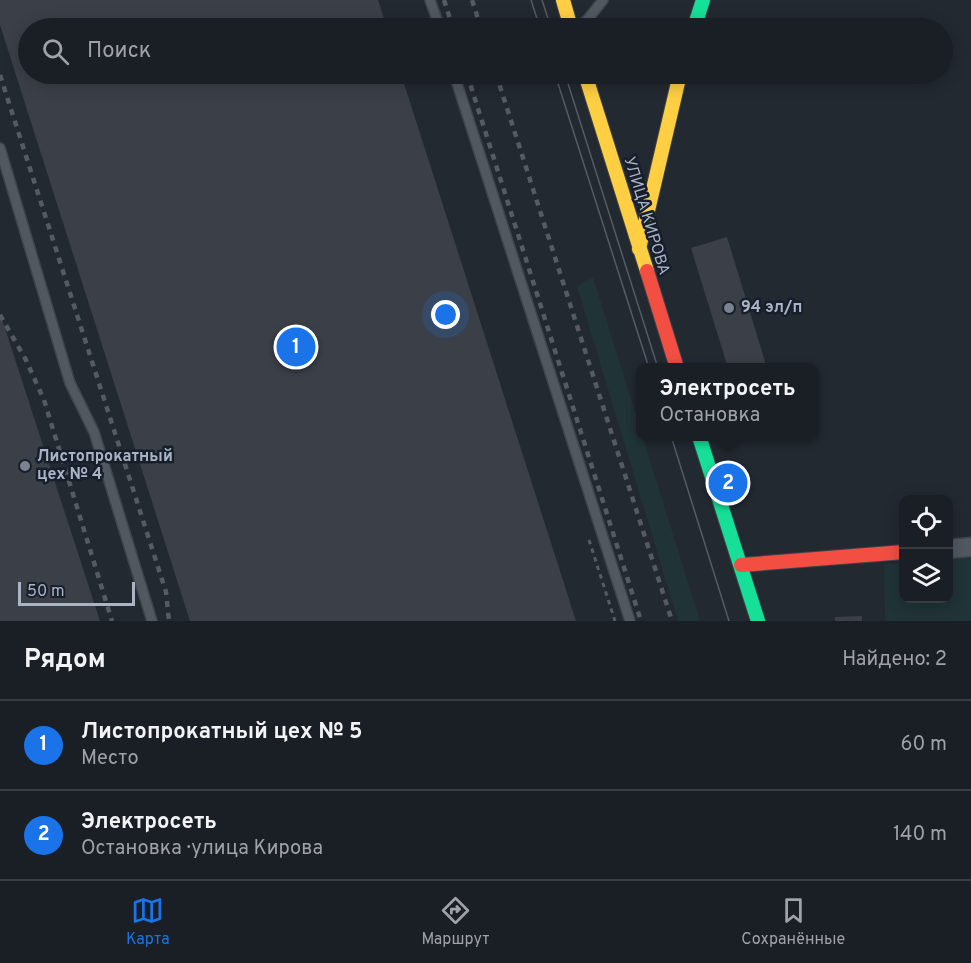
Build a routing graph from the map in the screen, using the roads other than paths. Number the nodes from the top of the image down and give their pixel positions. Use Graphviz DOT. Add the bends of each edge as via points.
graph roads {
  1 [pos="430,0"];
  2 [pos="562,0"];
  3 [pos="603,0"];
  4 [pos="703,0"];
  5 [pos="436,18"];
  6 [pos="568,18"];
  7 [pos="590,18"];
  8 [pos="697,18"];
  9 [pos="457,84"];
  10 [pos="588,84"];
  11 [pos="678,84"];
  12 [pos="0,148"];
  13 [pos="639,252"];
  14 [pos="675,363"];
  15 [pos="701,441"];
  16 [pos="971,547"];
  17 [pos="953,549"];
  18 [pos="899,552"];
  19 [pos="741,565"];
  20 [pos="152,621"];
  21 [pos="630,621"];
  22 [pos="758,621"];
  1 -- 5 [label="lane"];
  2 -- 6 [label="main road"];
  3 -- 7 [label="lane"];
  4 -- 8 [label="main road"];
  9 -- 21 [label="lane"];
  10 -- 13 [label="main road, УЛИЦА КИРОВА"];
  11 -- 13 [label="main road"];
  12 -- 20 [label="lane" via="70,383 94,432"];
  13 -- 14 [label="main road, УЛИЦА КИРОВА"];
  15 -- 19 [label="main road"];
  16 -- 17 [label="street"];
  18 -- 19 [label="main road"];
  19 -- 22 [label="main road"];
}
